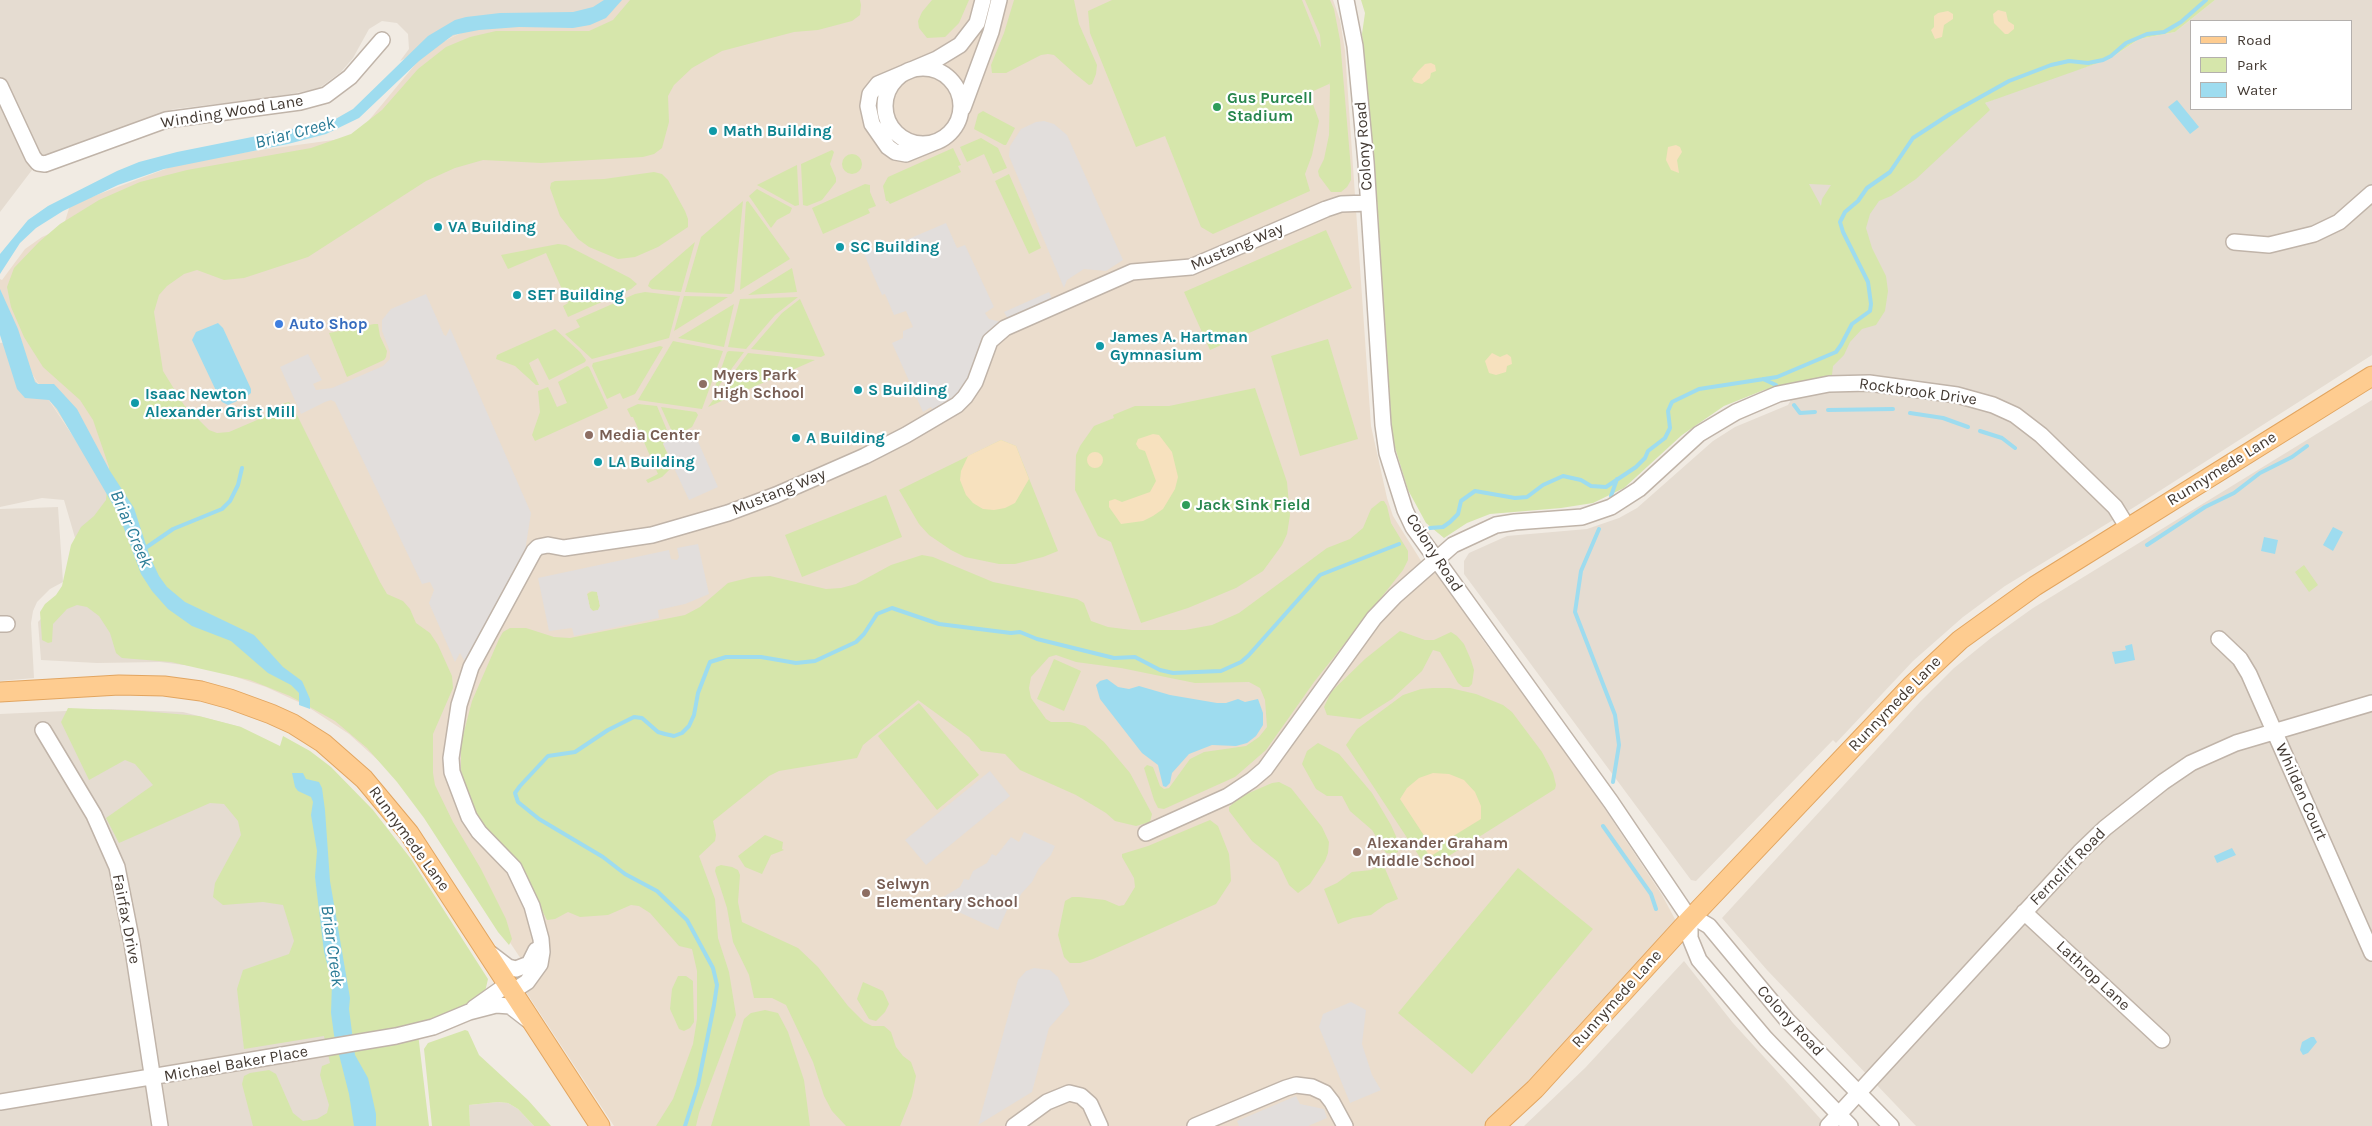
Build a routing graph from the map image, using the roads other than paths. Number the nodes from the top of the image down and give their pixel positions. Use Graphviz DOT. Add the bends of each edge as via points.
graph roads {
  1 [pos="983,0"];
  2 [pos="999,0"];
  3 [pos="1346,0"];
  4 [pos="382,40"];
  5 [pos="907,71"];
  6 [pos="0,86"];
  7 [pos="961,114"];
  8 [pos="2372,193"];
  9 [pos="1368,203"];
  10 [pos="2234,242"];
  11 [pos="2372,376"];
  12 [pos="2128,528"];
  13 [pos="1436,559"];
  14 [pos="2219,639"];
  15 [pos="0,692"];
  16 [pos="2372,703"];
  17 [pos="43,730"];
  18 [pos="2274,731"];
  19 [pos="1146,833"];
  20 [pos="2024,912"];
  21 [pos="1690,920"];
  22 [pos="538,931"];
  23 [pos="486,949"];
  24 [pos="2372,953"];
  25 [pos="510,987"];
  26 [pos="469,1012"];
  27 [pos="537,1028"];
  28 [pos="2162,1040"];
  29 [pos="153,1078"];
  30 [pos="1858,1093"];
  31 [pos="0,1102"];
  32 [pos="1838,1114"];
  33 [pos="160,1126"];
  34 [pos="600,1126"];
  35 [pos="1014,1126"];
  36 [pos="1100,1126"];
  37 [pos="1195,1126"];
  38 [pos="1345,1126"];
  39 [pos="1495,1126"];
  40 [pos="1828,1126"];
  41 [pos="1850,1126"];
  42 [pos="1891,1126"];
  1 -- 5 [label="street" via="977,23 960,45"];
  2 -- 7 [label="street" via="991,32"];
  3 -- 9 [label="street, Colony Road" via="1355,46"];
  4 -- 6 [label="street, Winding Wood Lane" via="350,77 326,95 300,102 166,120 48,164 36,161"];
  5 -- 7 [label="street" via="931,68 947,76 959,90"];
  5 -- 7 [label="street" via="872,89 868,106 872,124 888,147 901,154 910,153 938,141 949,135"];
  8 -- 10 [label="street" via="2339,222 2314,234 2269,244"];
  9 -- 13 [label="street, Colony Road" via="1379,382 1387,453 1413,527"];
  9 -- 22 [label="street, Mustang Way" via="1341,204 1326,209 1191,268 1132,272 1005,328 990,341 975,382 957,405 882,448 776,495 720,516 652,535 564,548 538,547 472,667 459,705 451,758 452,772 469,817 514,868 524,886"];
  11 -- 12 [label="main road, Runnymede Lane"];
  12 -- 13 [label="street, Rockbrook Drive" via="2099,490 2041,435 2009,412 1957,395 1892,385 1845,383 1789,391 1726,417 1690,441 1639,489 1612,506 1582,516 1496,526 1465,539"];
  12 -- 21 [label="main road, Runnymede Lane" via="2016,598 1943,655"];
  13 -- 19 [label="street, Rockbrook Drive" via="1374,618 1265,768 1228,796"];
  13 -- 21 [label="street, Colony Road" via="1611,802"];
  14 -- 18 [label="street, Whilden Court" via="2244,665"];
  15 -- 23 [label="main road, Runnymede Lane" via="119,685 183,688 230,698 293,724 338,755 379,796 422,851"];
  16 -- 18 [label="street, Ferncliff Road"];
  17 -- 29 [label="street, Fairfax Drive" via="87,801 117,867"];
  18 -- 20 [label="street, Ferncliff Road" via="2222,748 2173,774 2096,836"];
  18 -- 24 [label="street, Whilden Court"];
  20 -- 28 [label="street, Lathrop Lane"];
  20 -- 30 [label="street, Ferncliff Road"];
  21 -- 30 [label="street, Colony Road" via="1697,919 1709,926 1763,994"];
  21 -- 32 [label="street, Colony Road" via="1690,938 1699,960 1766,1039"];
  21 -- 39 [label="main road, Runnymede Lane" via="1535,1089"];
  22 -- 23 [label="street" via="534,955 523,967 508,966"];
  22 -- 25 [label="street" via="542,948 540,964 528,980"];
  23 -- 25 [label="main road, Runnymede Lane"];
  25 -- 26 [label="street" via="486,998"];
  25 -- 27 [label="main road, Runnymede Lane"];
  26 -- 27 [label="street" via="503,1005 517,1010"];
  26 -- 29 [label="street, Michael Baker Place" via="433,1027 378,1039"];
  27 -- 34 [label="main road, Runnymede Lane"];
  29 -- 31 [label="street, Michael Baker Place"];
  29 -- 33 [label="street, Fairfax Drive"];
  30 -- 32 [label="street, Ferncliff Road"];
  30 -- 42 [label="street, Colony Road"];
  32 -- 40 [label="street, Ferncliff Road"];
  32 -- 41 [label="street, Colony Road"];
  35 -- 36 [label="street" via="1047,1102 1069,1093 1081,1096 1090,1104"];
  37 -- 38 [label="street" via="1296,1085 1325,1093"];
}
